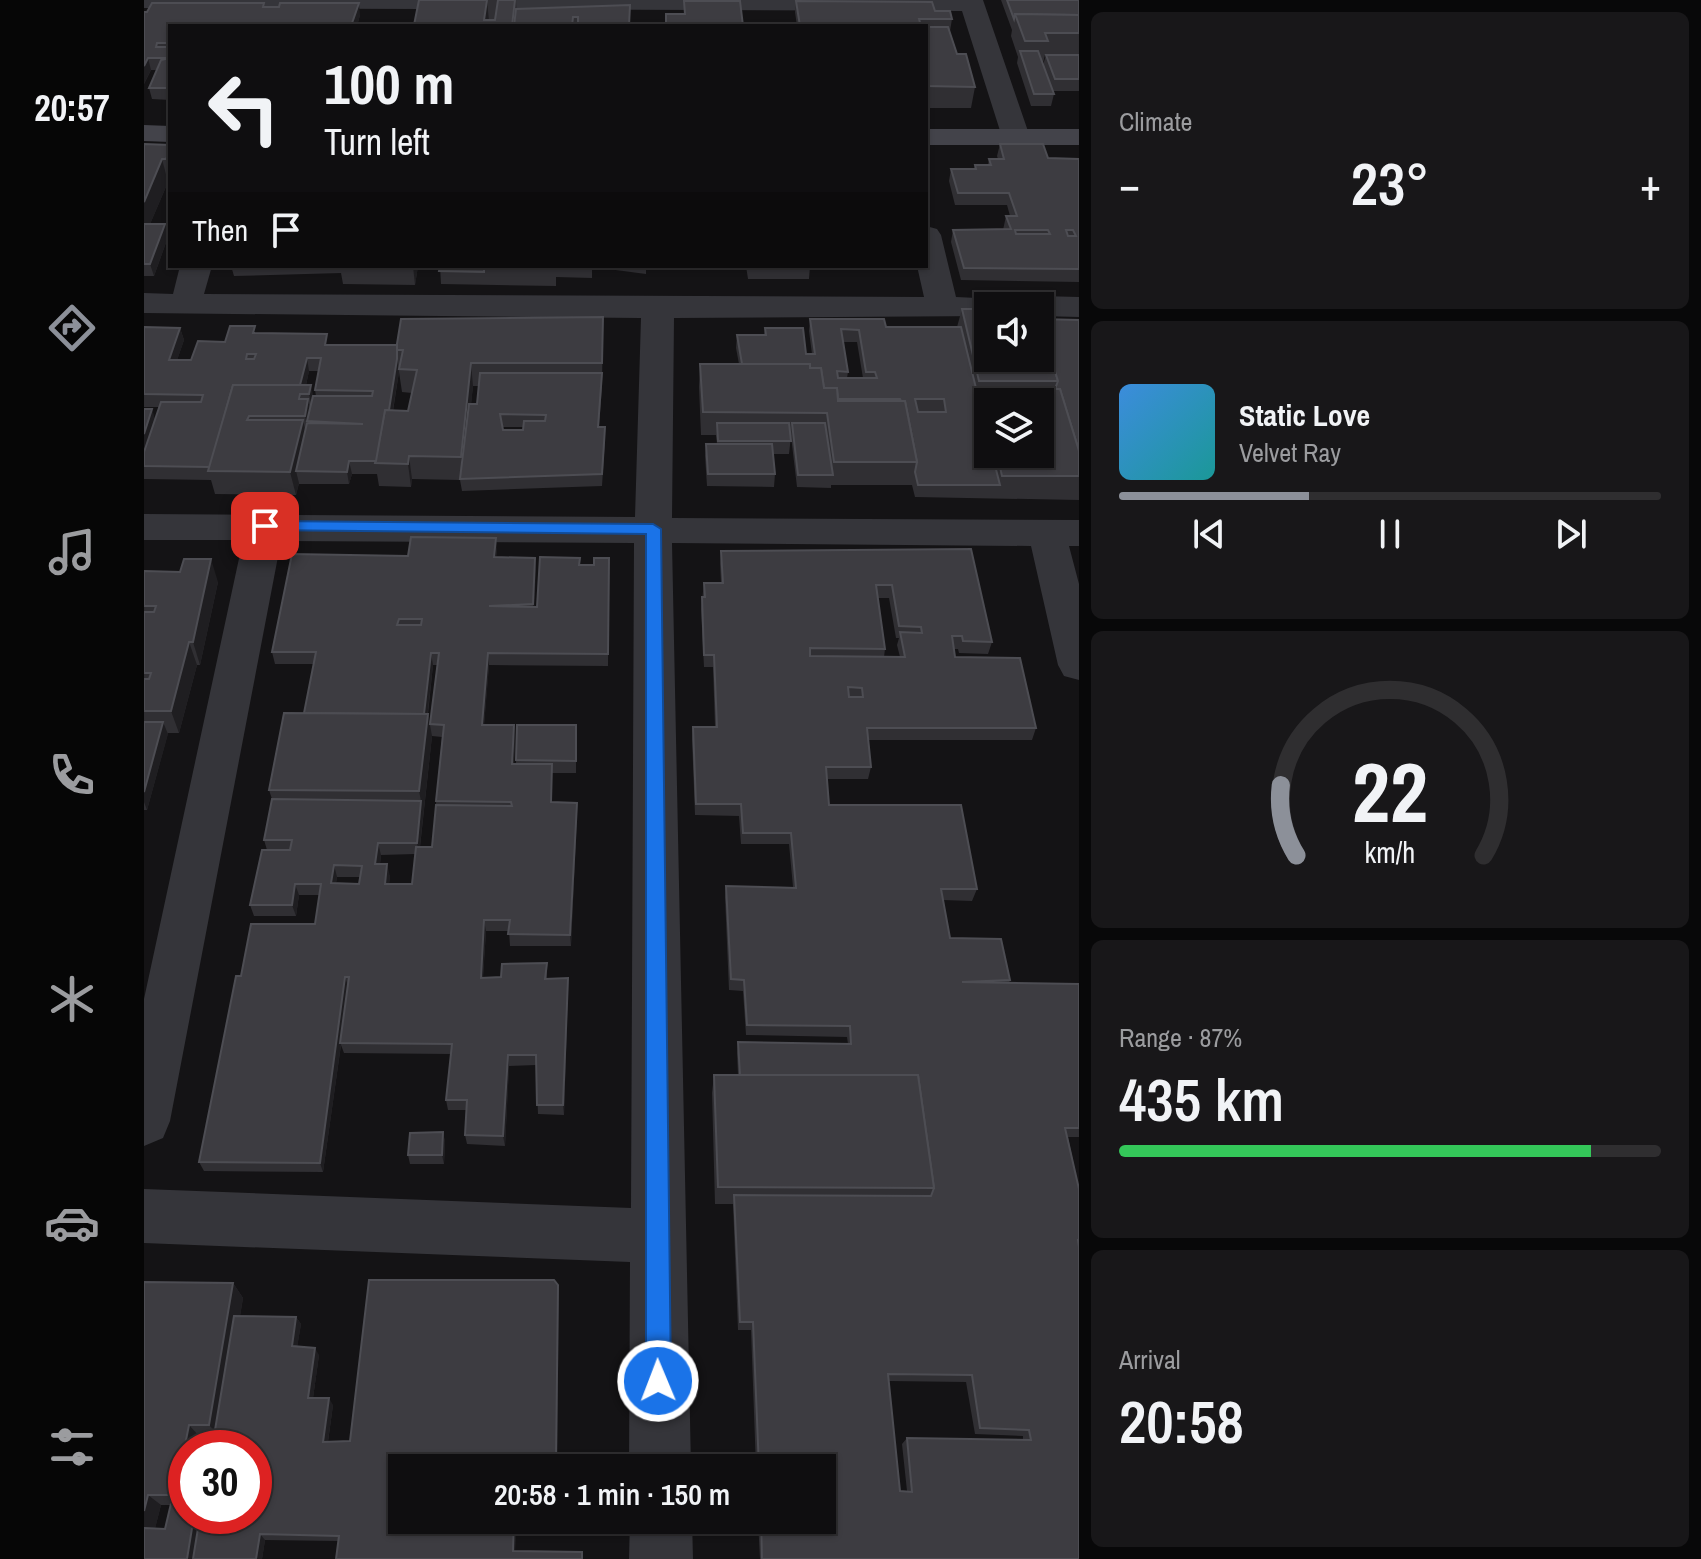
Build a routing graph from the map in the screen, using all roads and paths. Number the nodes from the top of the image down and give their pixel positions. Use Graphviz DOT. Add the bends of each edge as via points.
graph roads {
  1 [pos="144,1"];
  2 [pos="971,2"];
  3 [pos="397,9"];
  4 [pos="144,133"];
  5 [pos="168,134"];
  6 [pos="928,137"];
  7 [pos="1016,137"];
  8 [pos="1079,137"];
  9 [pos="928,244"];
  10 [pos="195,268"];
  11 [pos="144,303"];
  12 [pos="186,303"];
  13 [pos="942,306"];
  14 [pos="974,306"];
  15 [pos="1054,306"];
  16 [pos="1079,307"];
  17 [pos="658,308"];
  18 [pos="265,526"];
  19 [pos="144,527"];
  20 [pos="653,529"];
  21 [pos="1063,533"];
  22 [pos="1079,665"];
  23 [pos="144,1121"];
  24 [pos="144,1216"];
  25 [pos="656,1236"];
  26 [pos="660,1454"];
  27 [pos="661,1534"];
  28 [pos="661,1559"];
  1 -- 3 [label="street"];
  2 -- 3 [label="street"];
  2 -- 7 [label="street"];
  4 -- 5 [label="street"];
  6 -- 7 [label="street"];
  7 -- 8 [label="street"];
  9 -- 13 [label="street"];
  10 -- 12 [label="street"];
  11 -- 12 [label="street"];
  12 -- 17 [label="street"];
  13 -- 14 [label="street"];
  13 -- 17 [label="street"];
  15 -- 16 [label="street"];
  17 -- 20 [label="street"];
  18 -- 19 [label="street"];
  18 -- 20 [label="street"];
  18 -- 23 [label="street"];
  20 -- 21 [label="street"];
  20 -- 25 [label="street"];
  21 -- 22 [label="street"];
  24 -- 25 [label="street"];
  25 -- 26 [label="street"];
  27 -- 28 [label="street"];
}
